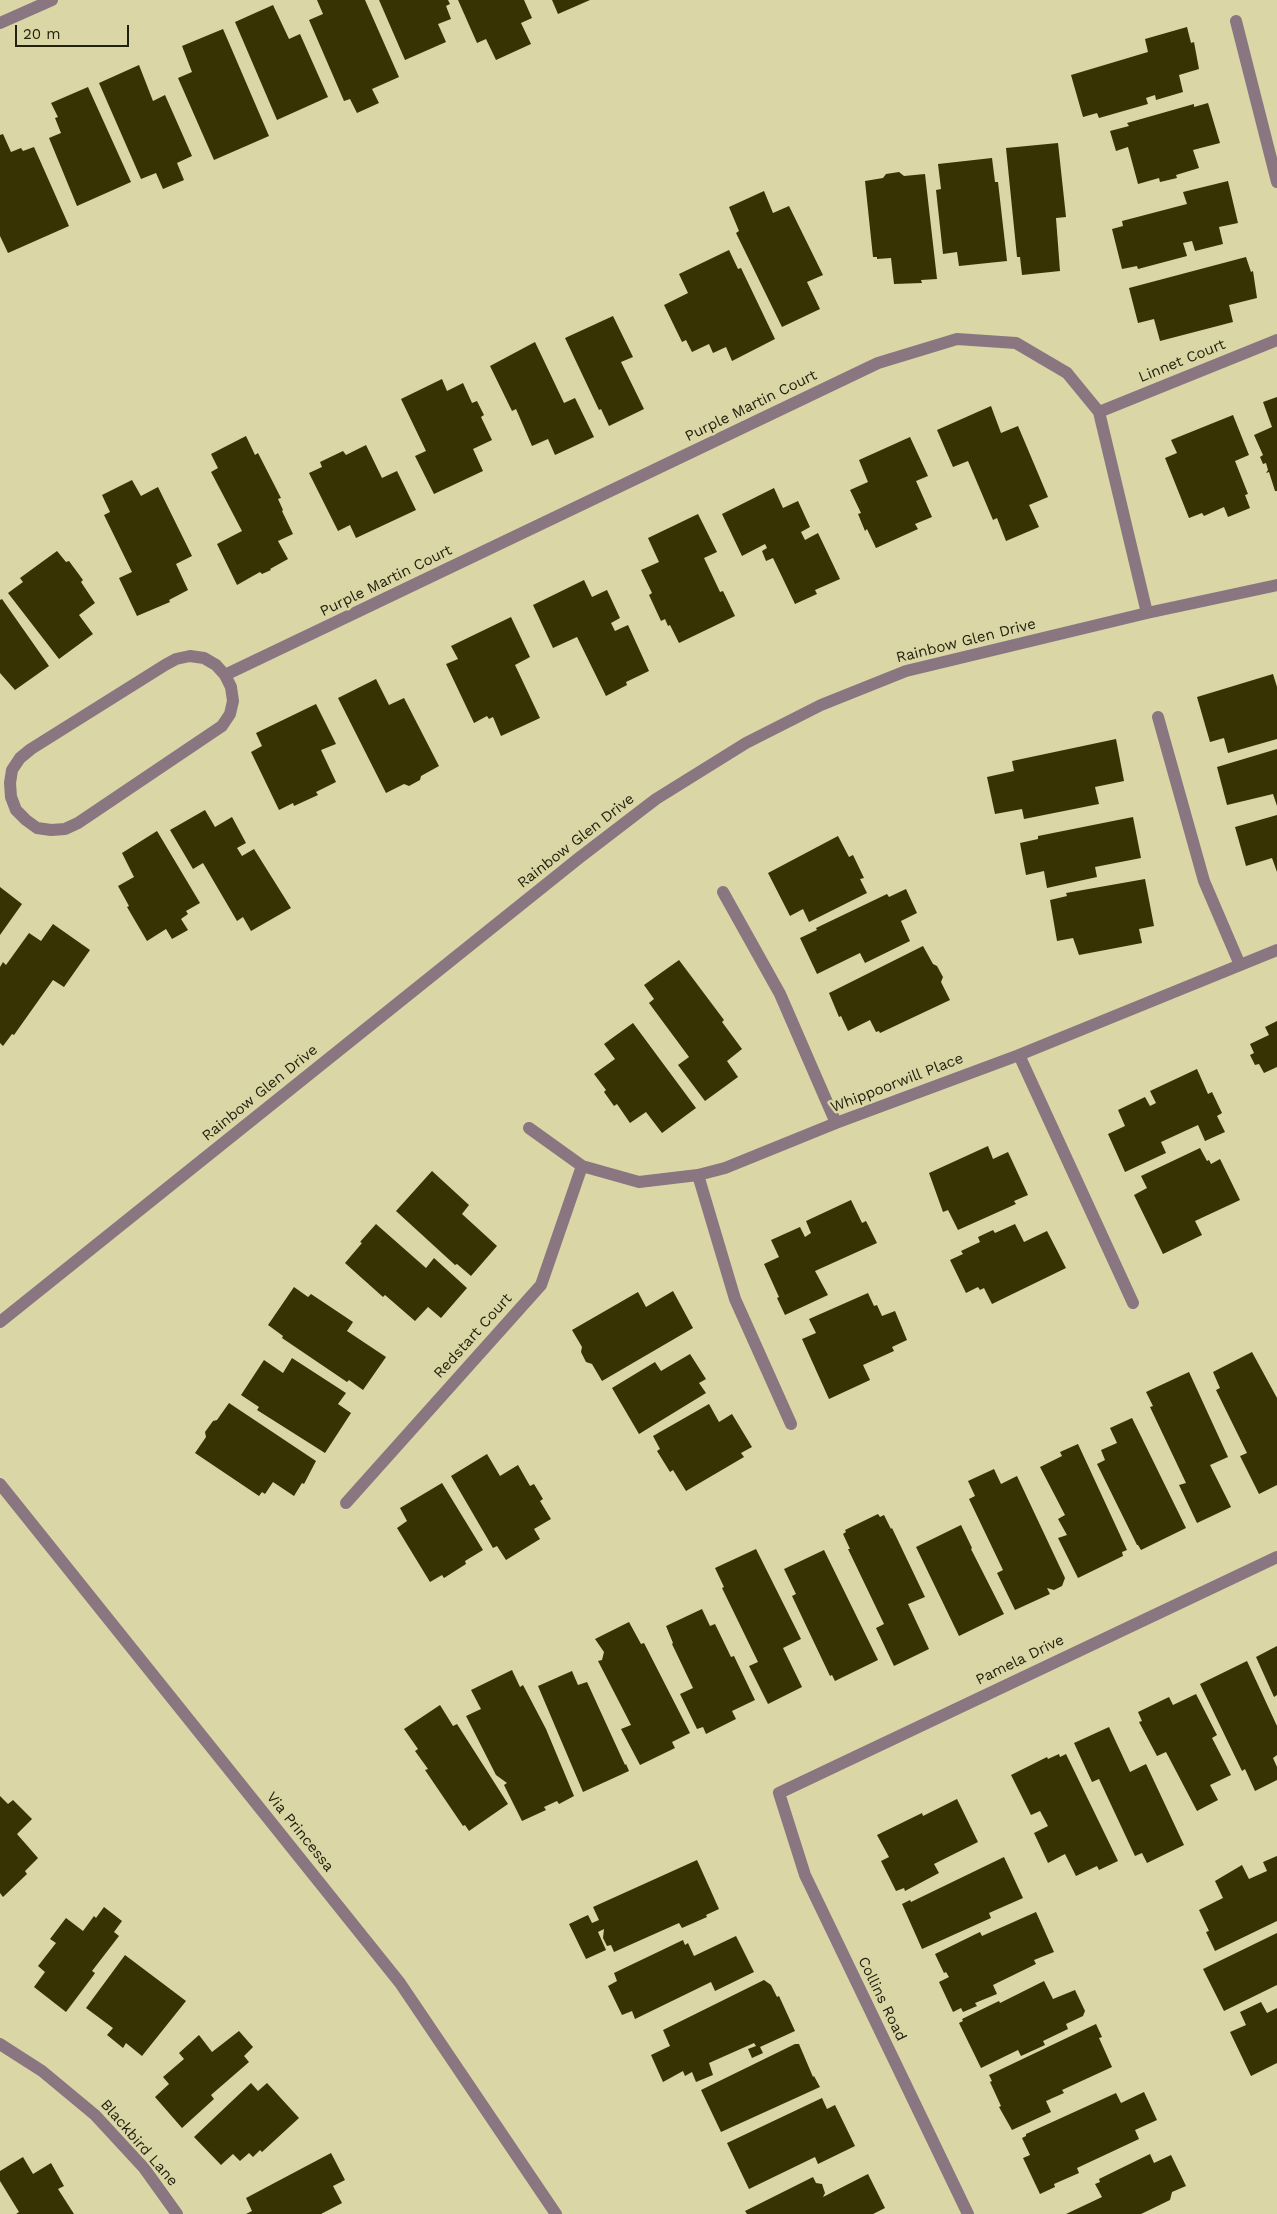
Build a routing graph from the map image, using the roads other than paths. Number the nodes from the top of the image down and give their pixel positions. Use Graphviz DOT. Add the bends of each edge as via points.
graph roads {
  1 [pos="52,0"];
  2 [pos="1236,21"];
  3 [pos="0,23"];
  4 [pos="1277,182"];
  5 [pos="1277,340"];
  6 [pos="1099,412"];
  7 [pos="1277,585"];
  8 [pos="1147,613"];
  9 [pos="225,675"];
  10 [pos="1158,716"];
  11 [pos="723,892"];
  12 [pos="1277,950"];
  13 [pos="1240,965"];
  14 [pos="1019,1055"];
  15 [pos="836,1124"];
  16 [pos="529,1128"];
  17 [pos="582,1166"];
  18 [pos="698,1175"];
  19 [pos="1133,1302"];
  20 [pos="0,1322"];
  21 [pos="791,1424"];
  22 [pos="0,1484"];
  23 [pos="346,1503"];
  24 [pos="1277,1558"];
  25 [pos="779,1793"];
  26 [pos="0,2044"];
  27 [pos="177,2214"];
  28 [pos="556,2214"];
  29 [pos="968,2214"];
  1 -- 3 [label="street"];
  2 -- 4 [label="street"];
  5 -- 6 [label="street, Linnet Court"];
  6 -- 8 [label="street, Purple Martin Court"];
  6 -- 9 [label="street, Purple Martin Court" via="1067,373 1016,343 957,339 878,363"];
  7 -- 8 [label="street, Rainbow Glen Drive"];
  8 -- 20 [label="street, Rainbow Glen Drive" via="906,671 821,706 738,748 656,799 579,858"];
  9 -- 9 [label="street" via="204,658 176,658 30,749 12,770 11,797 16,810 37,828 65,829 78,823 222,726 230,714 232,701 231,687"];
  10 -- 13 [label="street" via="1204,881"];
  11 -- 15 [label="street" via="780,994"];
  12 -- 13 [label="street, Whippoorwill Place"];
  13 -- 14 [label="street, Whippoorwill Place"];
  14 -- 15 [label="street, Whippoorwill Place"];
  14 -- 19 [label="street"];
  15 -- 18 [label="street, Whippoorwill Place" via="725,1168"];
  16 -- 17 [label="street, Whippoorwill Place"];
  17 -- 18 [label="street, Whippoorwill Place" via="639,1182"];
  17 -- 23 [label="street, Redstart Court" via="541,1285"];
  18 -- 21 [label="street" via="735,1299"];
  22 -- 28 [label="street, Via Princessa" via="400,1983"];
  24 -- 25 [label="street, Pamela Drive"];
  25 -- 29 [label="street, Collins Road" via="805,1875"];
  26 -- 27 [label="street, Blackbird Lane" via="42,2071 96,2115 144,2168"];
}
